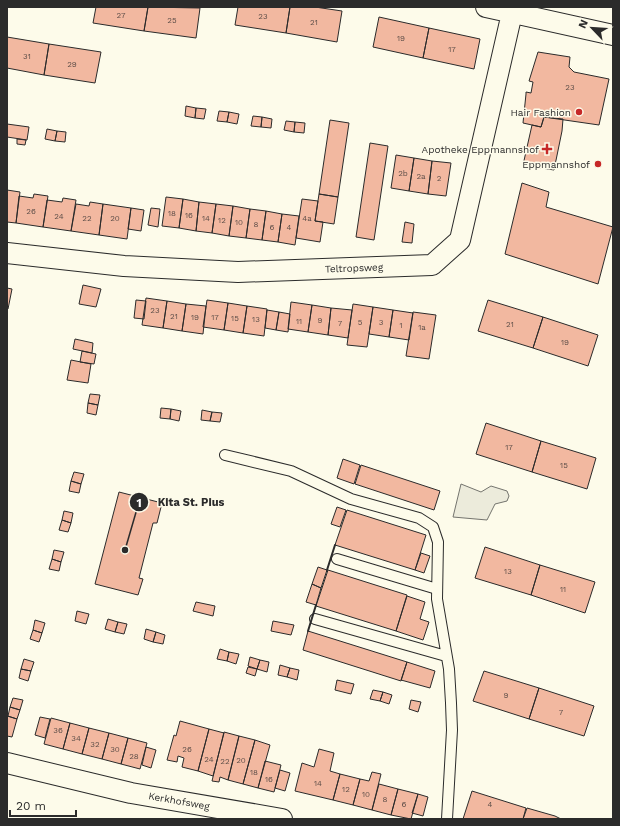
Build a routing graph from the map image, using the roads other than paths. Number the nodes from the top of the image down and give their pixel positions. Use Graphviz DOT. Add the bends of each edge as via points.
graph roads {
  1 [pos="486,7"];
  2 [pos="512,13"];
  3 [pos="613,35"];
  4 [pos="7,252"];
  5 [pos="225,455"];
  6 [pos="337,559"];
  7 [pos="437,589"];
  8 [pos="315,619"];
  9 [pos="446,656"];
  10 [pos="7,762"];
  11 [pos="282,819"];
  12 [pos="447,819"];
  1 -- 2 [label="street"];
  2 -- 3 [label="street"];
  2 -- 4 [label="street, Teltropsweg" via="460,240 432,265 238,272 124,266"];
  5 -- 7 [label="lane" via="291,471 351,499 419,518 432,527 438,542"];
  6 -- 7 [label="lane"];
  7 -- 9 [label="lane"];
  8 -- 9 [label="lane"];
  9 -- 12 [label="lane" via="452,730"];
  10 -- 11 [label="street, Kerkhofsweg" via="131,793"];
}
